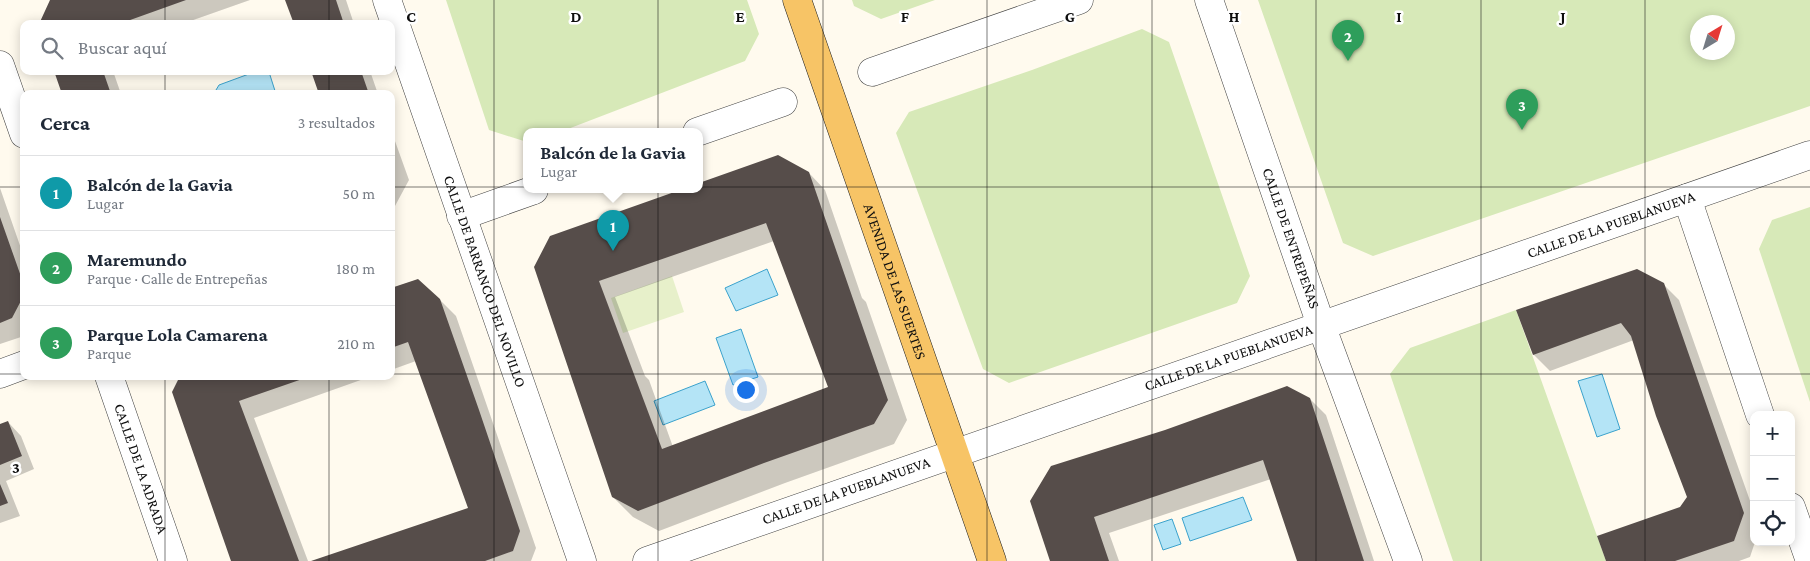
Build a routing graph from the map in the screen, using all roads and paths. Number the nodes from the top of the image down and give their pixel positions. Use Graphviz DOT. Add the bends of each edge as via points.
graph roads {
  1 [pos="387,0"];
  2 [pos="797,0"];
  3 [pos="1080,0"];
  4 [pos="1209,0"];
  5 [pos="394,20"];
  6 [pos="395,23"];
  7 [pos="0,65"];
  8 [pos="872,72"];
  9 [pos="783,102"];
  10 [pos="20,122"];
  11 [pos="703,130"];
  12 [pos="1810,155"];
  13 [pos="526,193"];
  14 [pos="1687,198"];
  15 [pos="461,216"];
  16 [pos="1321,325"];
  17 [pos="20,366"];
  18 [pos="0,374"];
  19 [pos="109,380"];
  20 [pos="1759,411"];
  21 [pos="954,452"];
  22 [pos="1795,518"];
  23 [pos="173,561"];
  24 [pos="582,561"];
  25 [pos="647,561"];
  26 [pos="992,561"];
  27 [pos="1408,561"];
  28 [pos="1810,561"];
  1 -- 5 [label="street, CALLE DE BARRANCO DEL NOVILLO"];
  2 -- 21 [label="main road, AVENIDA DE LAS SUERTES"];
  3 -- 8 [label="street"];
  4 -- 16 [label="street, CALLE DE ENTREPEÑAS"];
  6 -- 15 [label="street, CALLE DE BARRANCO DEL NOVILLO"];
  7 -- 10 [label="street"];
  9 -- 11 [label="street"];
  12 -- 14 [label="street, CALLE DE LA PUEBLANUEVA"];
  13 -- 15 [label="street"];
  14 -- 16 [label="street, CALLE DE LA PUEBLANUEVA"];
  14 -- 20 [label="street"];
  15 -- 24 [label="street, CALLE DE BARRANCO DEL NOVILLO"];
  16 -- 21 [label="street, CALLE DE LA PUEBLANUEVA"];
  16 -- 27 [label="street, CALLE DE ENTREPEÑAS"];
  17 -- 18 [label="street"];
  19 -- 23 [label="street, CALLE DE LA ADRADA"];
  21 -- 25 [label="street, CALLE DE LA PUEBLANUEVA"];
  21 -- 26 [label="main road, AVENIDA DE LAS SUERTES"];
  22 -- 28 [label="street"];
}
